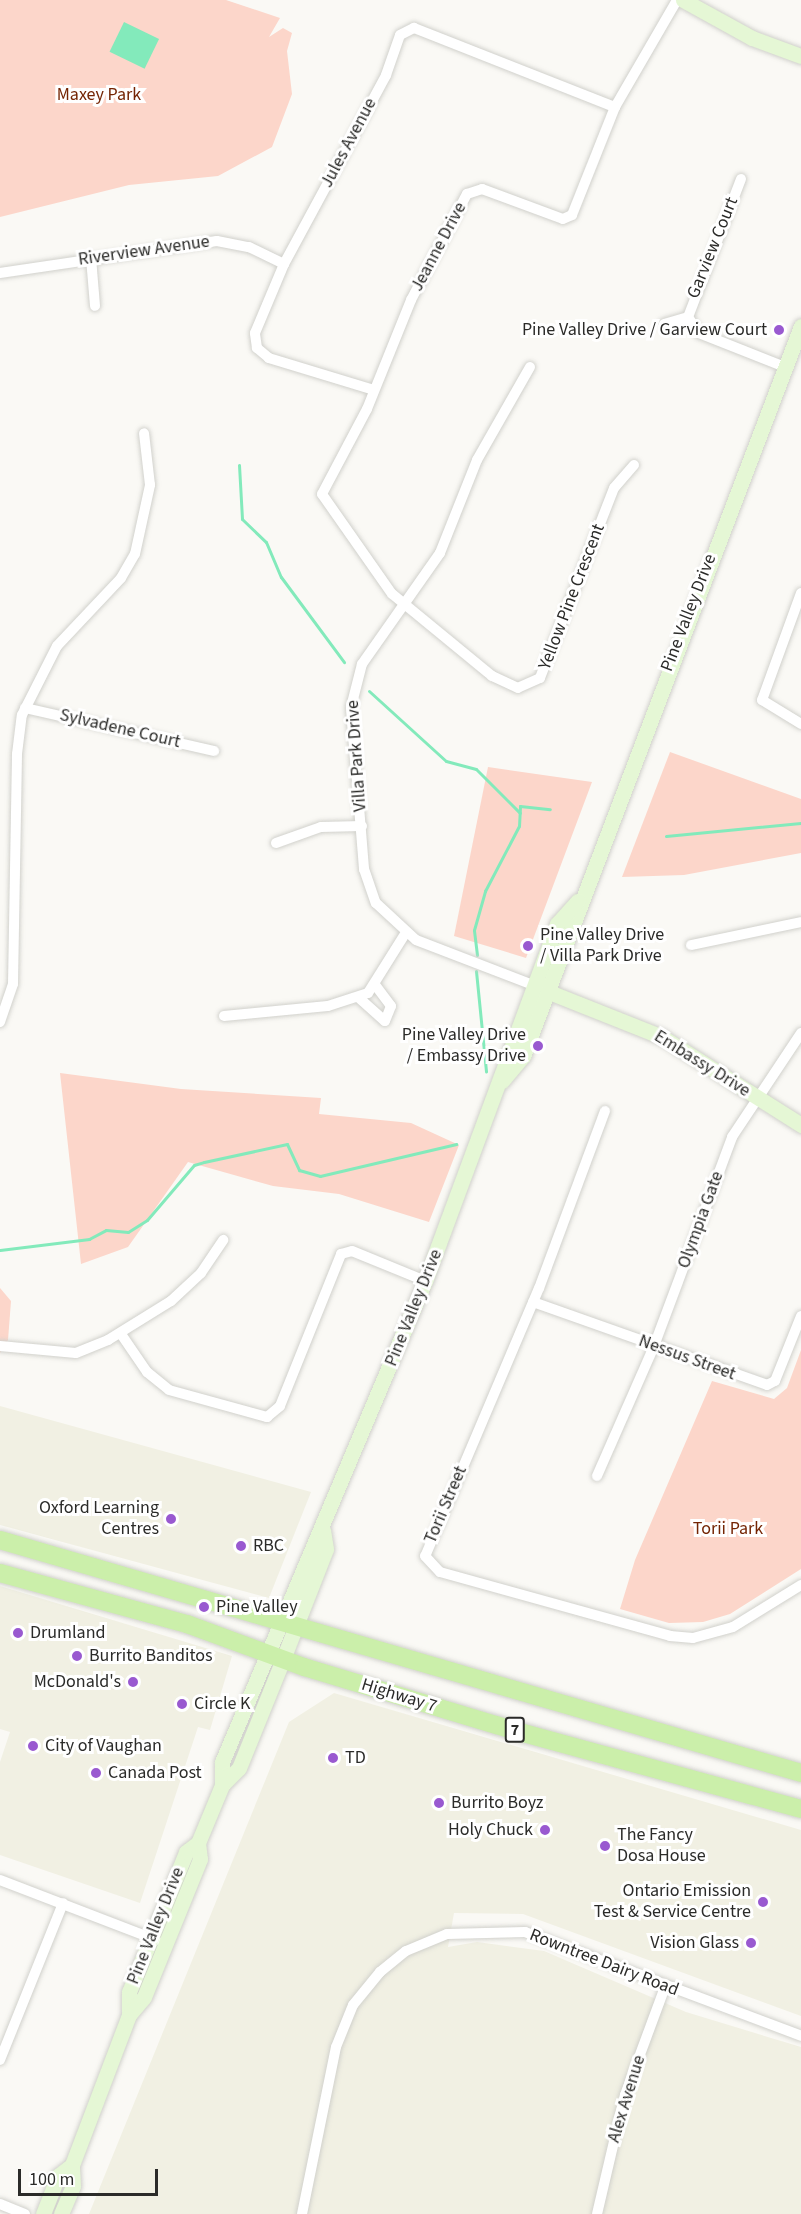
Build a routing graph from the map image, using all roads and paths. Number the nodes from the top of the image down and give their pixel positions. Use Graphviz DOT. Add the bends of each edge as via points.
graph roads {
  1 [pos="677,0"];
  2 [pos="684,0"];
  3 [pos="801,56"];
  4 [pos="615,107"];
  5 [pos="741,179"];
  6 [pos="91,258"];
  7 [pos="284,264"];
  8 [pos="0,273"];
  9 [pos="95,306"];
  10 [pos="688,317"];
  11 [pos="664,324"];
  12 [pos="801,326"];
  13 [pos="530,367"];
  14 [pos="785,367"];
  15 [pos="374,390"];
  16 [pos="144,433"];
  17 [pos="634,465"];
  18 [pos="801,593"];
  19 [pos="404,604"];
  20 [pos="25,708"];
  21 [pos="801,724"];
  22 [pos="214,752"];
  23 [pos="362,826"];
  24 [pos="276,843"];
  25 [pos="578,901"];
  26 [pos="801,922"];
  27 [pos="405,934"];
  28 [pos="691,945"];
  29 [pos="376,986"];
  30 [pos="532,986"];
  31 [pos="548,991"];
  32 [pos="358,998"];
  33 [pos="224,1016"];
  34 [pos="0,1022"];
  35 [pos="801,1033"];
  36 [pos="500,1083"];
  37 [pos="758,1098"];
  38 [pos="605,1111"];
  39 [pos="801,1125"];
  40 [pos="223,1240"];
  41 [pos="425,1281"];
  42 [pos="533,1302"];
  43 [pos="801,1316"];
  44 [pos="120,1334"];
  45 [pos="0,1346"];
  46 [pos="654,1346"];
  47 [pos="597,1476"];
  48 [pos="0,1540"];
  49 [pos="0,1573"];
  50 [pos="801,1585"];
  51 [pos="287,1623"];
  52 [pos="266,1653"];
  53 [pos="283,1659"];
  54 [pos="801,1773"];
  55 [pos="222,1785"];
  56 [pos="801,1809"];
  57 [pos="198,1843"];
  58 [pos="0,1880"];
  59 [pos="63,1903"];
  60 [pos="151,1938"];
  61 [pos="166,1944"];
  62 [pos="665,1987"];
  63 [pos="129,2015"];
  64 [pos="801,2036"];
  65 [pos="0,2060"];
  66 [pos="72,2165"];
  67 [pos="0,2204"];
  68 [pos="26,2214"];
  69 [pos="43,2214"];
  70 [pos="62,2214"];
  71 [pos="302,2214"];
  72 [pos="597,2214"];
  1 -- 4 [label="street, Jeanne Drive"];
  2 -- 3 [label="main road" via="752,38"];
  4 -- 7 [label="street, Jules Avenue" via="432,34 404,30"];
  4 -- 15 [label="street, Jeanne Drive" via="569,218 482,189 467,194 411,300"];
  5 -- 10 [label="street, Garview Court"];
  6 -- 7 [label="street, Riverview Avenue" via="217,241 249,247"];
  6 -- 8 [label="street, Riverview Avenue"];
  6 -- 9 [label="street"];
  7 -- 15 [label="street, Jules Avenue" via="255,333 262,354"];
  10 -- 11 [label="street, Garview Court"];
  10 -- 14 [label="street, Garview Court" via="699,333"];
  12 -- 14 [label="main road, Pine Valley Drive"];
  13 -- 19 [label="street, Villa Park Drive" via="477,460 440,553"];
  14 -- 25 [label="main road, Pine Valley Drive"];
  15 -- 19 [label="street, Jeanne Drive" via="322,494 385,588"];
  16 -- 20 [label="street" via="150,485 135,554 121,578 57,646"];
  17 -- 19 [label="street, Yellow Pine Crescent" via="614,488 534,685 518,688 492,676"];
  18 -- 21 [label="street" via="762,700"];
  19 -- 23 [label="street, Villa Park Drive" via="366,656 354,684 351,719"];
  20 -- 22 [label="street, Sylvadene Court"];
  20 -- 34 [label="street" via="17,754 13,984"];
  23 -- 24 [label="street" via="321,827"];
  23 -- 27 [label="street, Villa Park Drive" via="371,892"];
  25 -- 30 [label="main road, Pine Valley Drive" via="557,924"];
  25 -- 31 [label="main road, Pine Valley Drive"];
  26 -- 28 [label="street"];
  27 -- 29 [label="street"];
  27 -- 30 [label="street, Villa Park Drive"];
  29 -- 32 [label="street"];
  29 -- 32 [label="street" via="391,1006 384,1021"];
  30 -- 31 [label="main road, Embassy Drive"];
  30 -- 36 [label="main road, Pine Valley Drive"];
  31 -- 36 [label="main road, Pine Valley Drive" via="523,1056"];
  31 -- 37 [label="main road, Embassy Drive" via="662,1037"];
  32 -- 33 [label="street" via="328,1006"];
  35 -- 37 [label="street, Olympia Gate"];
  36 -- 41 [label="main road, Pine Valley Drive"];
  37 -- 39 [label="main road, Embassy Drive"];
  37 -- 46 [label="street, Olympia Gate" via="732,1137"];
  38 -- 42 [label="street, Torii Street"];
  40 -- 44 [label="street" via="201,1273 171,1301"];
  41 -- 44 [label="street" via="352,1251 341,1254 280,1406 267,1417 170,1390 147,1372"];
  41 -- 51 [label="main road, Pine Valley Drive" via="323,1530 326,1549"];
  42 -- 46 [label="street, Nessus Street"];
  42 -- 50 [label="street, Torii Street" via="429,1543 425,1556 430,1567 647,1631 693,1638 733,1627"];
  43 -- 46 [label="street, Nessus Street" via="775,1381 767,1385"];
  44 -- 45 [label="street" via="76,1353"];
  46 -- 47 [label="street, Olympia Gate"];
  48 -- 51 [label="main road, Highway 7 / 7"];
  49 -- 52 [label="main road, Highway 7 / 7" via="187,1624"];
  51 -- 52 [label="main road, Pine Valley Drive"];
  51 -- 53 [label="main road, Pine Valley Drive"];
  51 -- 54 [label="main road, Highway 7 / 7"];
  52 -- 53 [label="main road, Highway 7 / 7"];
  52 -- 55 [label="main road, Pine Valley Drive" via="222,1762"];
  53 -- 55 [label="main road, Pine Valley Drive" via="239,1768"];
  53 -- 56 [label="main road, Highway 7 / 7" via="516,1731"];
  55 -- 57 [label="main road, Pine Valley Drive"];
  57 -- 60 [label="main road, Pine Valley Drive" via="186,1852"];
  57 -- 61 [label="main road, Pine Valley Drive" via="200,1859"];
  58 -- 59 [label="street"];
  59 -- 60 [label="street"];
  59 -- 65 [label="street"];
  60 -- 61 [label="street"];
  60 -- 63 [label="main road, Pine Valley Drive" via="129,1992"];
  61 -- 63 [label="main road, Pine Valley Drive"];
  62 -- 64 [label="street, Rowntree Dairy Road"];
  62 -- 71 [label="street, Rowntree Dairy Road" via="525,1932 447,1934 406,1951 380,1972 353,2005 336,2047"];
  62 -- 72 [label="street, Alex Avenue" via="625,2095"];
  63 -- 66 [label="main road, Pine Valley Drive"];
  66 -- 69 [label="main road, Pine Valley Drive" via="58,2176"];
  66 -- 70 [label="main road, Pine Valley Drive" via="73,2186"];
  67 -- 68 [label="street"];
}
